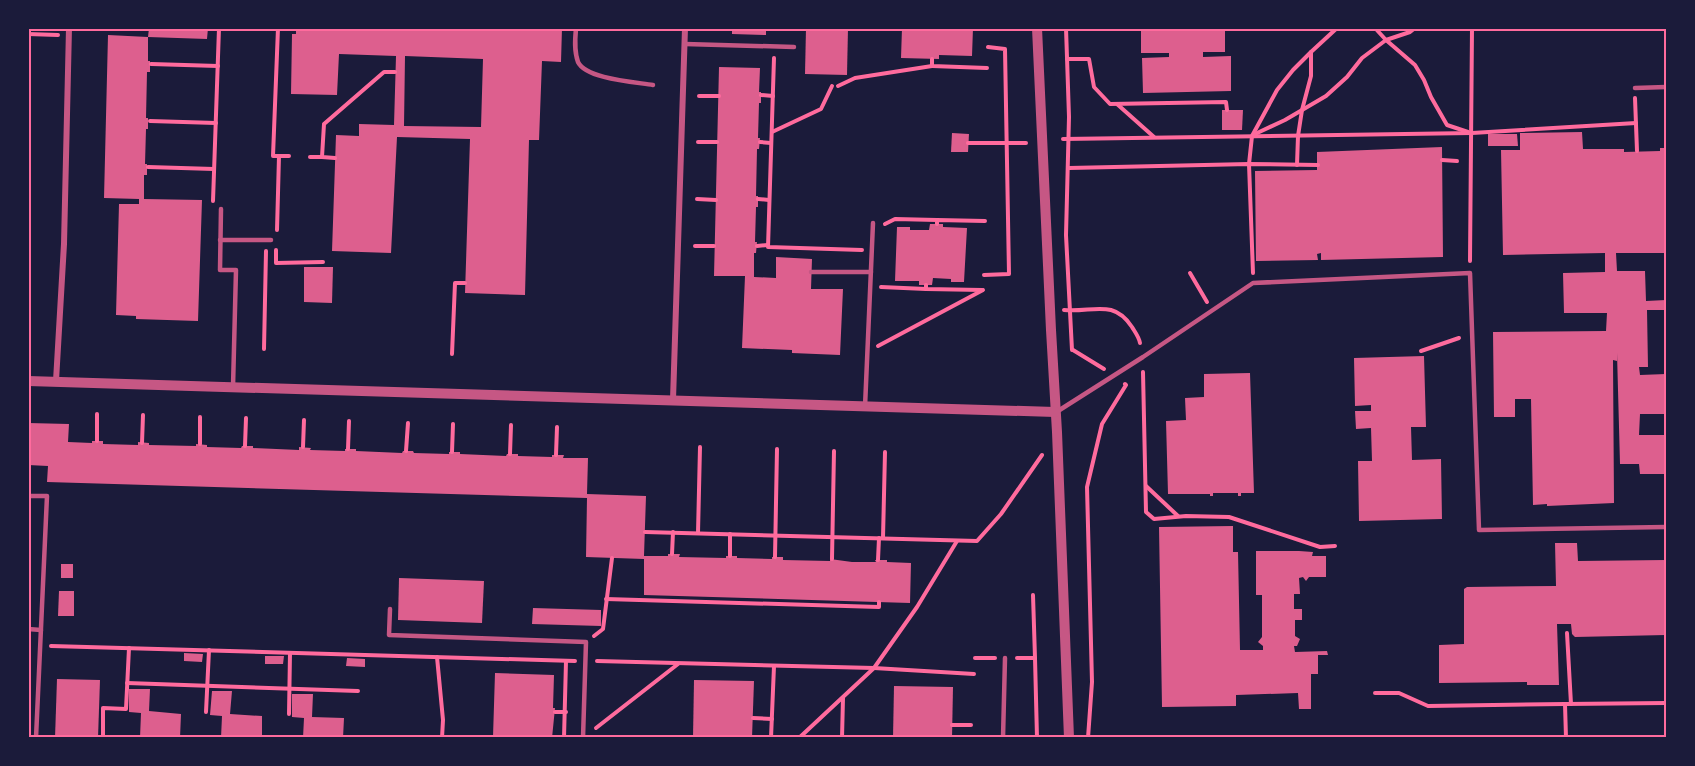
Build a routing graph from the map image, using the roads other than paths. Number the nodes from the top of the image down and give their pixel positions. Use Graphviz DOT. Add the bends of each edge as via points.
graph roads {
  1 [pos="69,28"];
  2 [pos="576,28"];
  3 [pos="685,28"];
  4 [pos="1037,28"];
  5 [pos="685,44"];
  6 [pos="794,47"];
  7 [pos="653,85"];
  8 [pos="1666,87"];
  9 [pos="1635,88"];
  10 [pos="220,209"];
  11 [pos="873,223"];
  12 [pos="220,240"];
  13 [pos="268,240"];
  14 [pos="811,272"];
  15 [pos="871,272"];
  16 [pos="28,381"];
  17 [pos="56,381"];
  18 [pos="232,387"];
  19 [pos="673,400"];
  20 [pos="865,407"];
  21 [pos="1055,412"];
  22 [pos="28,496"];
  23 [pos="1666,527"];
  24 [pos="390,609"];
  25 [pos="28,629"];
  26 [pos="40,630"];
  27 [pos="1005,658"];
  28 [pos="36,738"];
  29 [pos="583,738"];
  30 [pos="1002,738"];
  31 [pos="1069,738"];
  1 -- 17 [label="street"];
  2 -- 7 [label="lane" via="579,64 593,74"];
  3 -- 5 [label="street"];
  4 -- 21 [label="street"];
  5 -- 6 [label="lane"];
  5 -- 19 [label="street"];
  8 -- 9 [label="lane"];
  10 -- 12 [label="lane"];
  11 -- 15 [label="lane"];
  12 -- 13 [label="lane"];
  12 -- 18 [label="lane" via="220,270 236,270"];
  14 -- 15 [label="lane"];
  15 -- 20 [label="lane"];
  16 -- 17 [label="street"];
  17 -- 18 [label="street"];
  18 -- 19 [label="street"];
  19 -- 20 [label="street"];
  20 -- 21 [label="street"];
  21 -- 23 [label="lane" via="1253,283 1470,273 1479,530"];
  21 -- 31 [label="street"];
  22 -- 26 [label="lane" via="47,496"];
  24 -- 29 [label="lane" via="389,636 586,642"];
  25 -- 26 [label="lane"];
  26 -- 28 [label="lane"];
  27 -- 30 [label="lane"];
}
